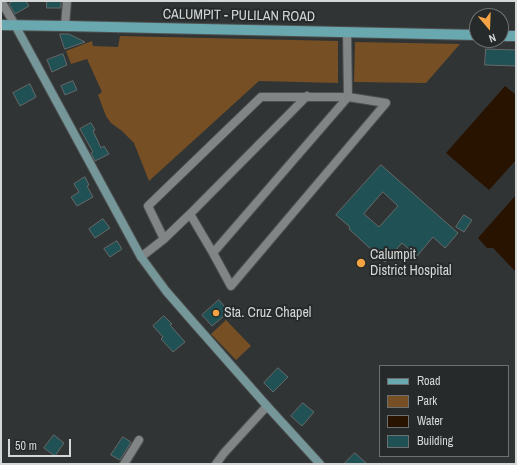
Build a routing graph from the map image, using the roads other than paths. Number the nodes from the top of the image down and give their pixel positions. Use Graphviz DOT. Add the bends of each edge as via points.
graph roads {
  1 [pos="1,1"];
  2 [pos="67,1"];
  3 [pos="1,25"];
  4 [pos="15,25"];
  5 [pos="65,26"];
  6 [pos="347,32"];
  7 [pos="469,35"];
  8 [pos="307,96"];
  9 [pos="348,97"];
  10 [pos="190,214"];
  11 [pos="164,239"];
  12 [pos="213,253"];
  13 [pos="142,257"];
  14 [pos="266,406"];
  15 [pos="139,440"];
  16 [pos="124,464"];
  17 [pos="216,464"];
  18 [pos="320,464"];
  1 -- 4 [label="street"];
  2 -- 5 [label="street"];
  3 -- 4 [label="main road, CALUMPIT - PULILAN ROAD"];
  4 -- 5 [label="main road, CALUMPIT - PULILAN ROAD"];
  4 -- 13 [label="street"];
  5 -- 6 [label="main road, CALUMPIT - PULILAN ROAD"];
  6 -- 7 [label="main road, CALUMPIT - PULILAN ROAD"];
  6 -- 9 [label="street"];
  8 -- 9 [label="street"];
  8 -- 10 [label="street"];
  8 -- 11 [label="street" via="261,97 148,206"];
  9 -- 12 [label="street"];
  9 -- 12 [label="street" via="386,103 231,286"];
  10 -- 11 [label="street"];
  10 -- 12 [label="street"];
  11 -- 13 [label="street"];
  13 -- 14 [label="street" via="166,291"];
  14 -- 17 [label="street"];
  14 -- 18 [label="street"];
  15 -- 16 [label="street"];
}
